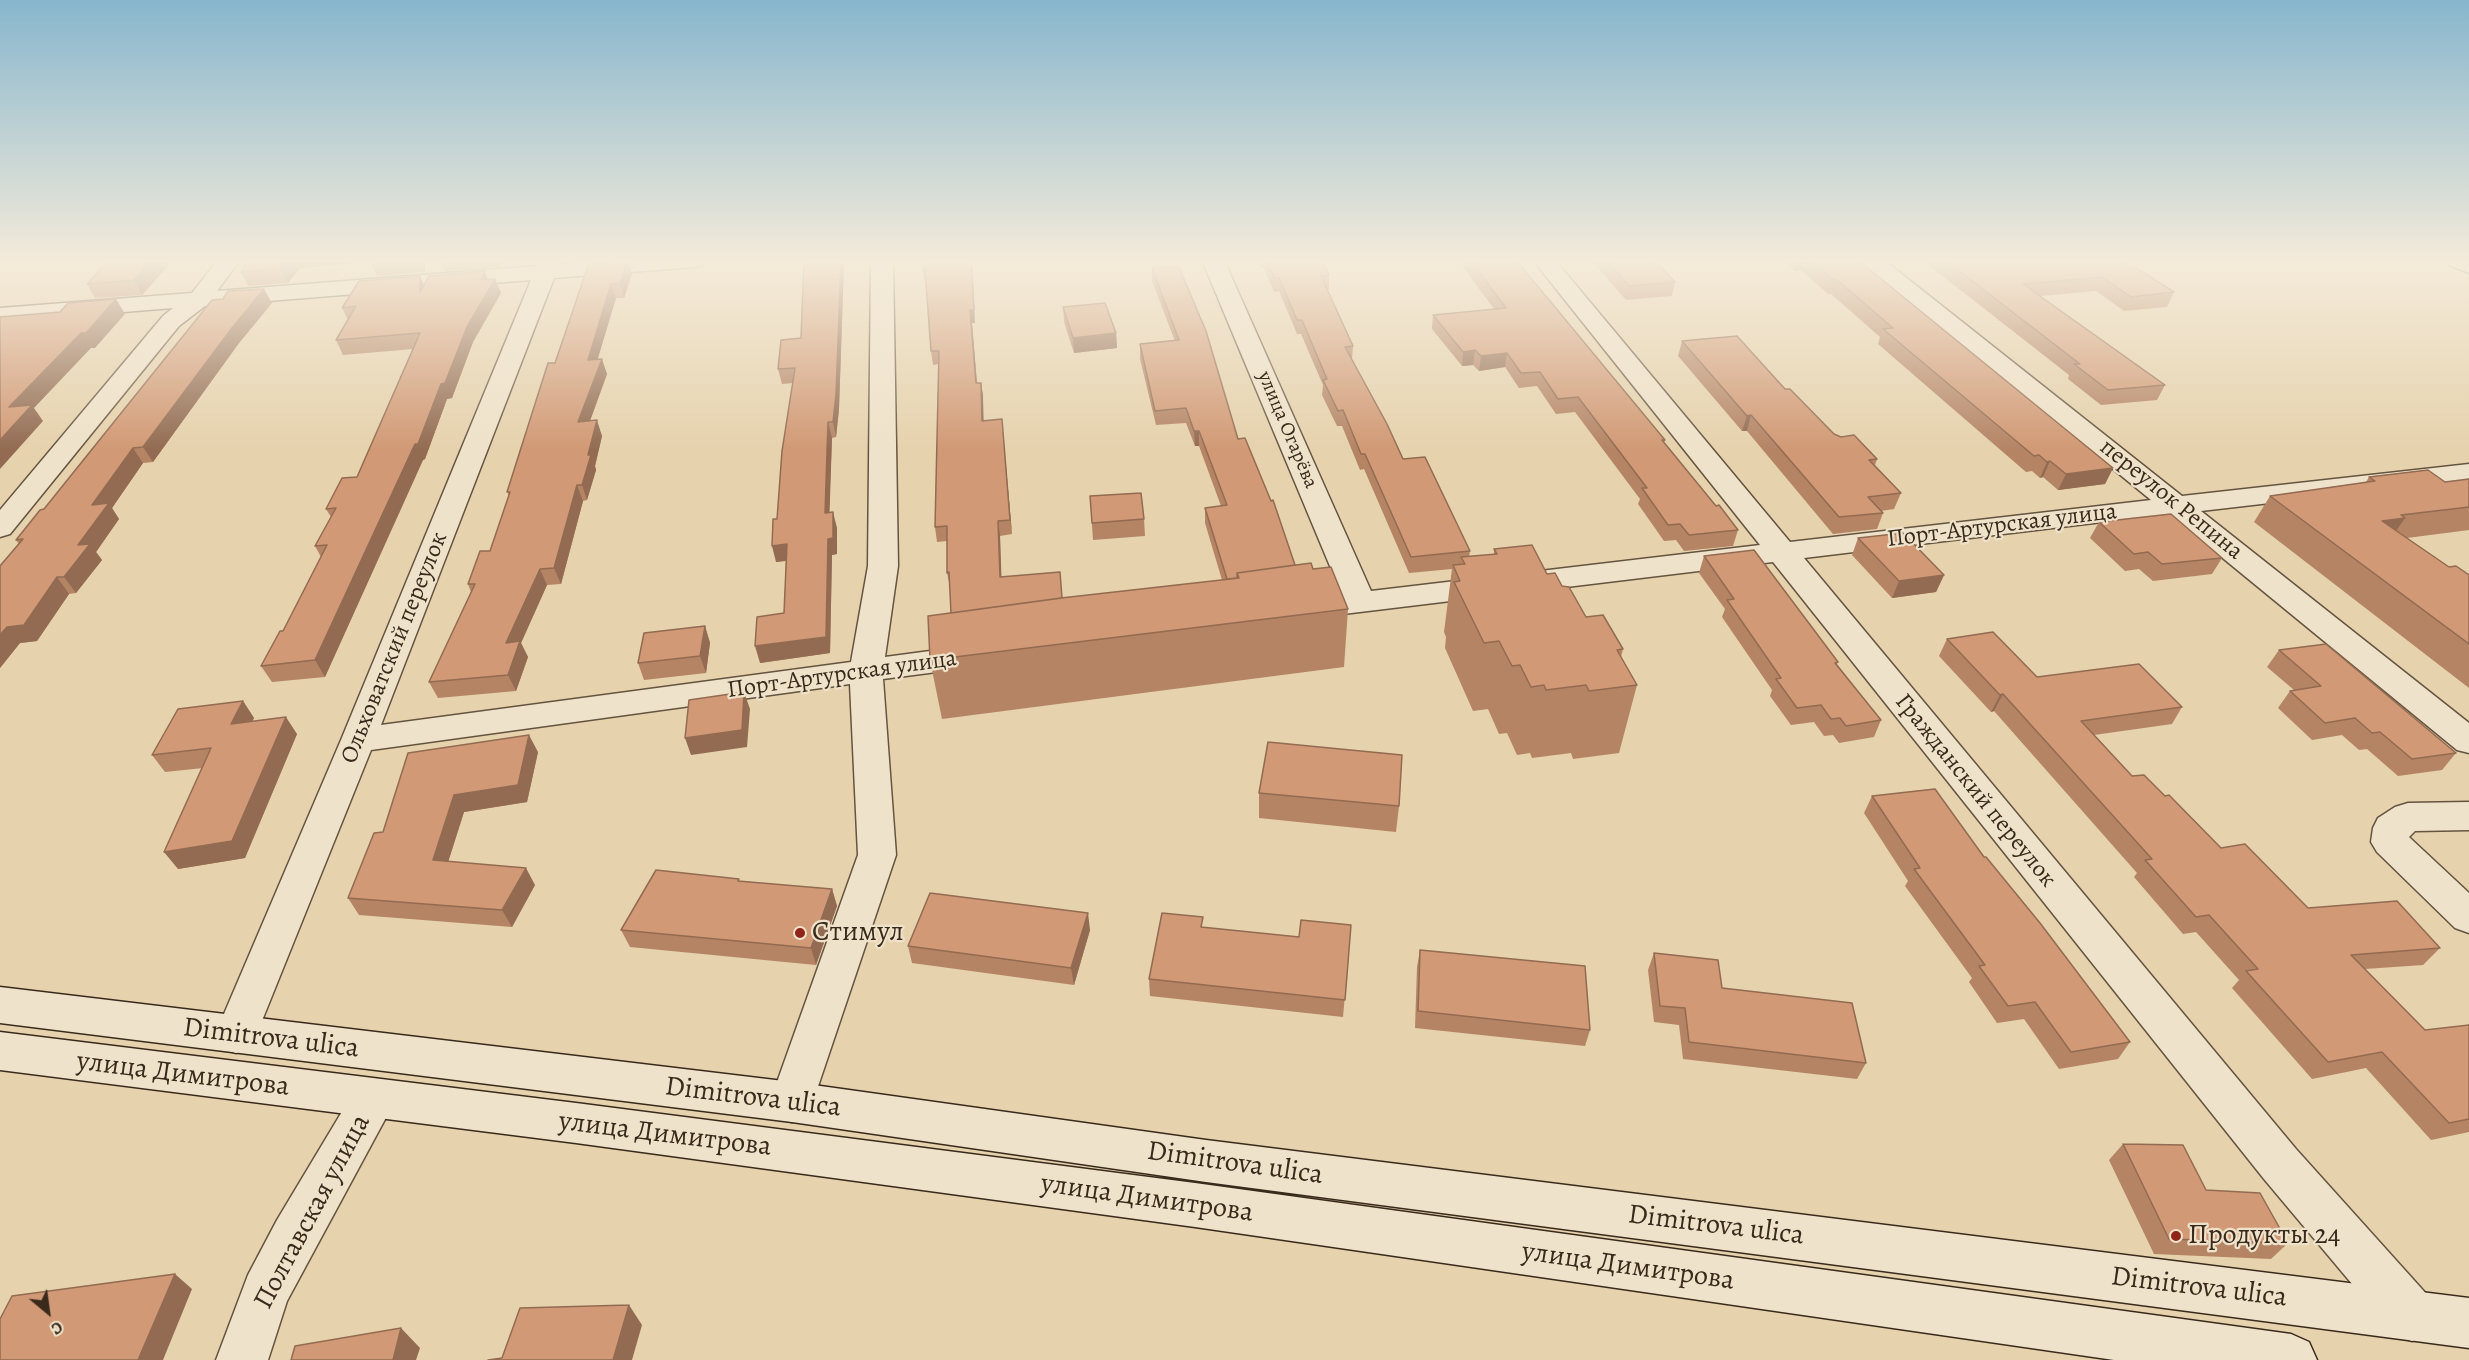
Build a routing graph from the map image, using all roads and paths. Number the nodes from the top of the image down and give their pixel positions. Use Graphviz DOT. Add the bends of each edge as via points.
graph roads {
  1 [pos="169,323"];
  2 [pos="525,323"];
  3 [pos="882,323"];
  4 [pos="1241,323"];
  5 [pos="1595,323"];
  6 [pos="1950,323"];
  7 [pos="2469,472"];
  8 [pos="2177,505"];
  9 [pos="0,528"];
  10 [pos="1780,553"];
  11 [pos="1360,601"];
  12 [pos="1278,613"];
  13 [pos="1007,652"];
  14 [pos="866,672"];
  15 [pos="358,740"];
  16 [pos="2469,741"];
  17 [pos="2469,816"];
  18 [pos="2469,917"];
  19 [pos="0,1005"];
  20 [pos="236,1035"];
  21 [pos="0,1051"];
  22 [pos="374,1099"];
  23 [pos="792,1102"];
  24 [pos="2412,1316"];
  25 [pos="2469,1323"];
  26 [pos="242,1360"];
  27 [pos="2291,1360"];
  1 -- 9 [label="street"];
  2 -- 15 [label="street, Ольховатский переулок"];
  3 -- 14 [label="street" via="883,566"];
  4 -- 11 [label="street, улица Огарёва"];
  5 -- 10 [label="street, Гражданский переулок"];
  6 -- 8 [label="street, переулок Репина"];
  7 -- 8 [label="street, Порт-Артурская улица"];
  8 -- 10 [label="street, Порт-Артурская улица"];
  8 -- 16 [label="street, переулок Репина"];
  10 -- 11 [label="street, Порт-Артурская улица"];
  10 -- 24 [label="street, Гражданский переулок" via="2280,1164"];
  11 -- 12 [label="street, Порт-Артурская улица"];
  13 -- 14 [label="street, Порт-Артурская улица"];
  14 -- 15 [label="street, Порт-Артурская улица"];
  14 -- 23 [label="street" via="877,855"];
  15 -- 20 [label="street, Ольховатский переулок"];
  17 -- 18 [label="street" via="2408,817 2391,828 2390,842"];
  19 -- 20 [label="street, Dimitrova ulica"];
  20 -- 23 [label="street, Dimitrova ulica"];
  21 -- 22 [label="street, улица Димитрова"];
  22 -- 26 [label="street, Полтавская улица" via="265,1292"];
  22 -- 27 [label="street, улица Димитрова" via="1195,1205"];
  23 -- 24 [label="street, Dimitrova ulica" via="1218,1162"];
  24 -- 25 [label="street, Dimitrova ulica"];
}
